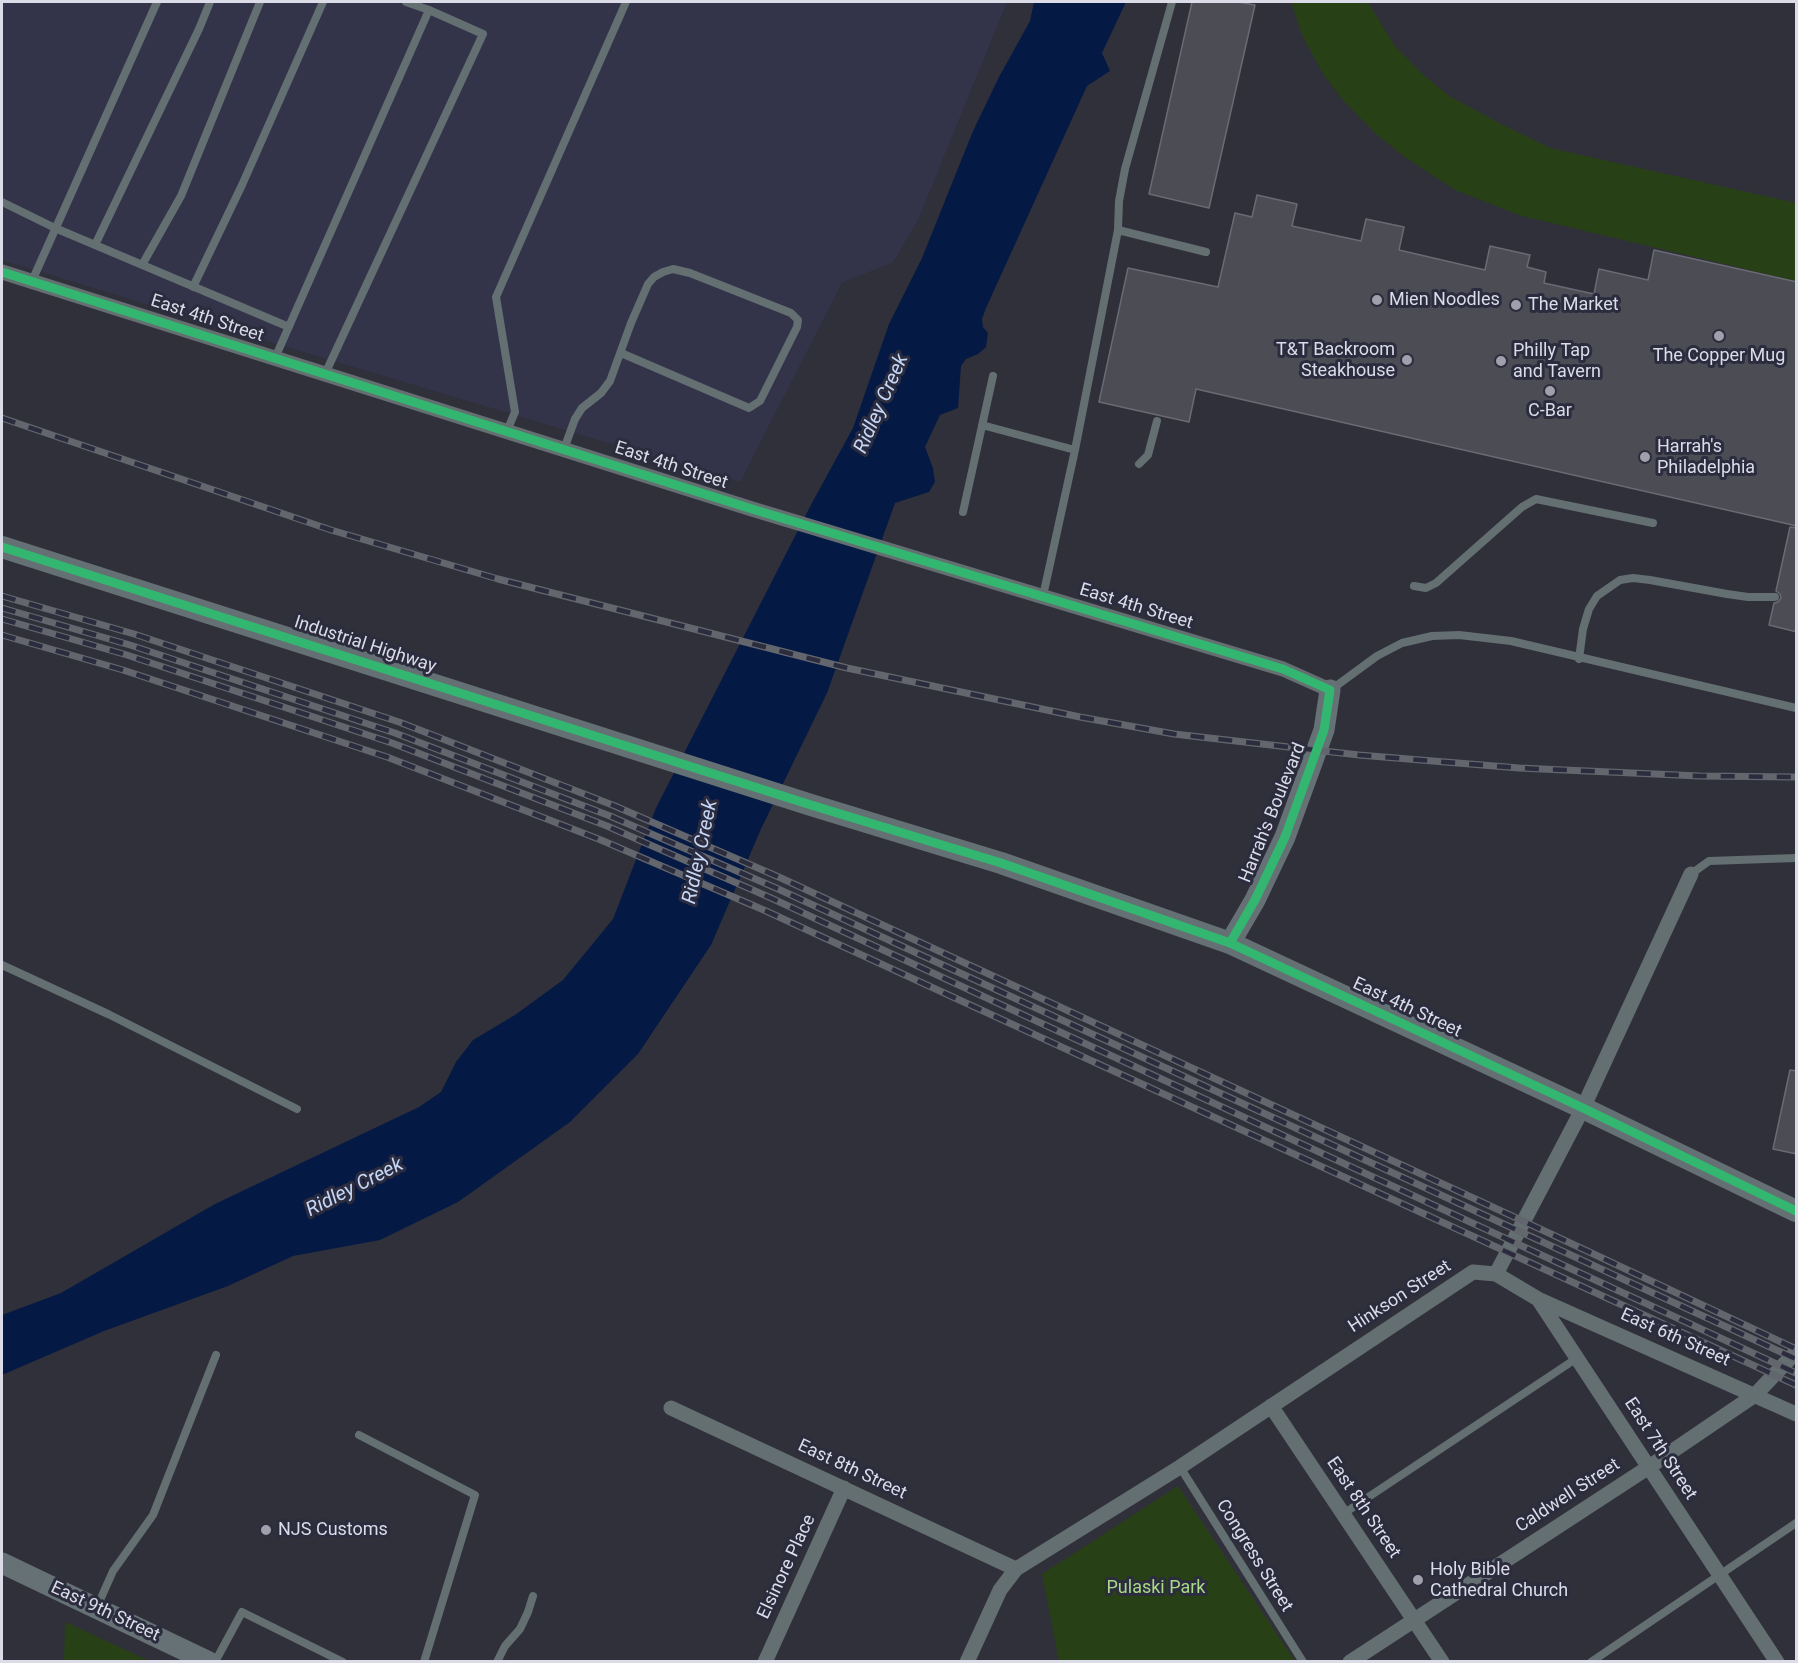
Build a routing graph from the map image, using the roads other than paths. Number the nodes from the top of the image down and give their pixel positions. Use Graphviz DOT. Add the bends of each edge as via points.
graph roads {
  1 [pos="157,2"];
  2 [pos="210,2"];
  3 [pos="260,2"];
  4 [pos="323,2"];
  5 [pos="406,2"];
  6 [pos="626,2"];
  7 [pos="1172,2"];
  8 [pos="429,10"];
  9 [pos="2,202"];
  10 [pos="55,228"];
  11 [pos="1118,230"];
  12 [pos="95,245"];
  13 [pos="1206,252"];
  14 [pos="142,265"];
  15 [pos="2,272"];
  16 [pos="32,281"];
  17 [pos="193,287"];
  18 [pos="289,327"];
  19 [pos="621,353"];
  20 [pos="275,358"];
  21 [pos="325,374"];
  22 [pos="993,376"];
  23 [pos="1157,421"];
  24 [pos="982,425"];
  25 [pos="507,431"];
  26 [pos="564,449"];
  27 [pos="1075,450"];
  28 [pos="1139,464"];
  29 [pos="963,512"];
  30 [pos="1653,523"];
  31 [pos="2,547"];
  32 [pos="1414,586"];
  33 [pos="1043,596"];
  34 [pos="1775,597"];
  35 [pos="1579,659"];
  36 [pos="1330,690"];
  37 [pos="1797,708"];
  38 [pos="718,774"];
  39 [pos="1797,858"];
  40 [pos="1691,874"];
  41 [pos="1230,943"];
  42 [pos="2,965"];
  43 [pos="297,1108"];
  44 [pos="1583,1108"];
  45 [pos="1797,1211"];
  46 [pos="1496,1274"];
  47 [pos="1538,1299"];
  48 [pos="1797,1352"];
  49 [pos="216,1356"];
  50 [pos="1577,1359"];
  51 [pos="1755,1395"];
  52 [pos="1271,1406"];
  53 [pos="671,1408"];
  54 [pos="1797,1414"];
  55 [pos="359,1435"];
  56 [pos="1180,1467"];
  57 [pos="1649,1467"];
  58 [pos="844,1488"];
  59 [pos="1343,1514"];
  60 [pos="1797,1523"];
  61 [pos="2,1563"];
  62 [pos="1016,1569"];
  63 [pos="1719,1574"];
  64 [pos="533,1596"];
  65 [pos="96,1608"];
  66 [pos="1414,1619"];
  67 [pos="209,1662"];
  68 [pos="215,1662"];
  69 [pos="343,1662"];
  70 [pos="424,1662"];
  71 [pos="497,1662"];
  72 [pos="765,1662"];
  73 [pos="967,1662"];
  74 [pos="1303,1662"];
  75 [pos="1350,1662"];
  76 [pos="1442,1662"];
  77 [pos="1591,1662"];
  78 [pos="1777,1662"];
  1 -- 10 [label="lane"];
  2 -- 12 [label="lane"];
  3 -- 14 [label="lane" via="181,196"];
  4 -- 17 [label="lane"];
  5 -- 8 [label="lane"];
  6 -- 25 [label="lane" via="496,297 515,412"];
  7 -- 11 [label="lane" via="1125,169"];
  8 -- 18 [label="lane"];
  8 -- 21 [label="lane" via="483,34"];
  9 -- 10 [label="lane"];
  10 -- 12 [label="lane"];
  10 -- 16 [label="lane"];
  11 -- 13 [label="lane"];
  11 -- 27 [label="lane"];
  12 -- 14 [label="lane"];
  14 -- 17 [label="lane"];
  15 -- 16 [label="street, East 4th Street"];
  16 -- 20 [label="street, East 4th Street"];
  17 -- 18 [label="lane"];
  18 -- 20 [label="lane"];
  19 -- 19 [label="lane" via="648,284 654,277 674,269 791,313 798,320 760,401 749,408"];
  19 -- 26 [label="lane" via="607,386 575,419"];
  20 -- 21 [label="street, East 4th Street"];
  21 -- 25 [label="street, East 4th Street"];
  22 -- 24 [label="lane"];
  23 -- 28 [label="lane" via="1148,455"];
  24 -- 27 [label="lane"];
  24 -- 29 [label="lane"];
  25 -- 26 [label="street, East 4th Street"];
  26 -- 33 [label="street, East 4th Street"];
  27 -- 33 [label="lane"];
  30 -- 32 [label="lane" via="1536,499 1436,584 1426,588"];
  31 -- 38 [label="main road, Industrial Highway"];
  33 -- 36 [label="street, East 4th Street" via="1283,669"];
  34 -- 35 [label="lane" via="1748,597 1633,578 1620,580 1598,596 1589,609"];
  35 -- 36 [label="lane" via="1511,641 1432,636 1402,643 1377,656"];
  35 -- 37 [label="lane"];
  36 -- 41 [label="street, Harrah's Boulevard" via="1324,730 1285,837"];
  38 -- 41 [label="main road, East 4th Street" via="1001,863"];
  39 -- 40 [label="lane" via="1709,861"];
  40 -- 44 [label="street"];
  41 -- 44 [label="main road, East 4th Street"];
  42 -- 43 [label="lane"];
  44 -- 45 [label="main road, East 4th Street"];
  44 -- 46 [label="street"];
  46 -- 47 [label="street, East 7th Street"];
  46 -- 52 [label="street, Hinkson Street" via="1473,1272"];
  47 -- 50 [label="street, East 7th Street"];
  47 -- 51 [label="street, East 6th Street"];
  48 -- 51 [label="street, Caldwell Street"];
  49 -- 65 [label="lane" via="153,1515 113,1571"];
  50 -- 57 [label="street, East 7th Street"];
  50 -- 59 [label="lane"];
  51 -- 54 [label="street, East 6th Street"];
  51 -- 57 [label="street, Caldwell Street"];
  52 -- 56 [label="street, Hinkson Street"];
  52 -- 59 [label="street, East 8th Street"];
  53 -- 58 [label="street, East 8th Street"];
  55 -- 70 [label="lane" via="475,1495"];
  56 -- 62 [label="street, Hinkson Street"];
  56 -- 74 [label="lane, Congress Street"];
  57 -- 63 [label="street, East 7th Street"];
  57 -- 66 [label="street, Caldwell Street"];
  58 -- 62 [label="street, East 8th Street"];
  58 -- 72 [label="street, Elsinore Place"];
  59 -- 66 [label="street, East 8th Street"];
  60 -- 63 [label="lane"];
  61 -- 65 [label="street, East 9th Street"];
  62 -- 73 [label="street" via="1000,1590"];
  63 -- 77 [label="lane"];
  63 -- 78 [label="street, East 7th Street"];
  64 -- 71 [label="lane" via="520,1629"];
  65 -- 67 [label="street, East 9th Street"];
  66 -- 75 [label="street, Caldwell Street"];
  66 -- 76 [label="street, East 8th Street"];
  68 -- 69 [label="lane" via="242,1612"];
}
